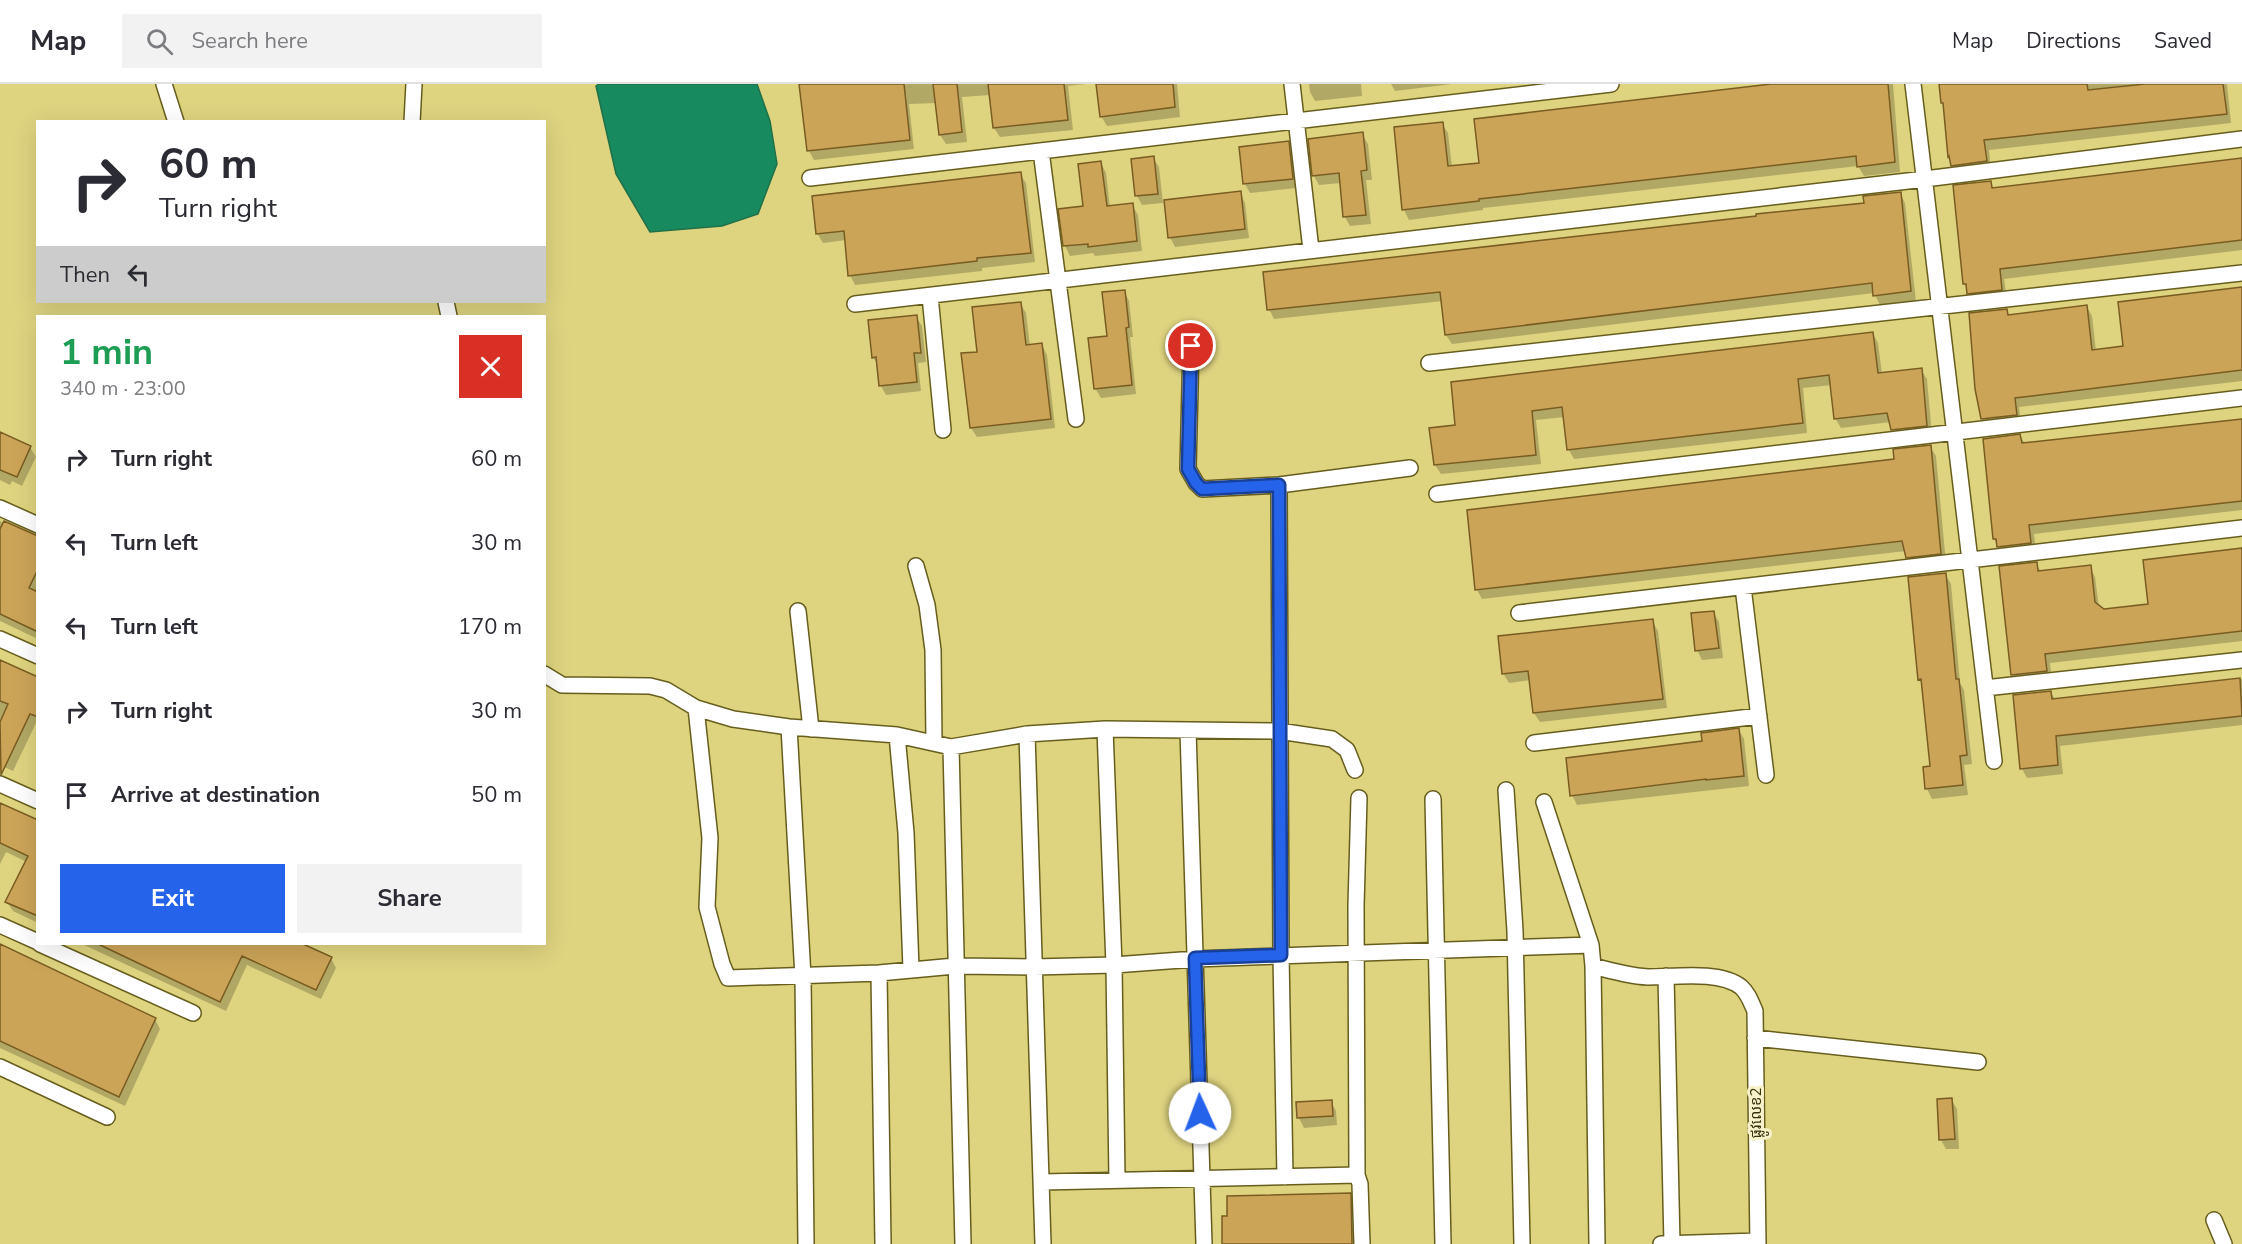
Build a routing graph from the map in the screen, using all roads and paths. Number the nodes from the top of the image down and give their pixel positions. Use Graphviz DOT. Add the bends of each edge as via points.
graph roads {
  1 [pos="165,84"];
  2 [pos="414,84"];
  3 [pos="1292,84"];
  4 [pos="1611,84"];
  5 [pos="1914,84"];
  6 [pos="176,120"];
  7 [pos="412,120"];
  8 [pos="1296,121"];
  9 [pos="2242,139"];
  10 [pos="1041,151"];
  11 [pos="810,178"];
  12 [pos="1925,179"];
  13 [pos="1311,250"];
  14 [pos="2242,273"];
  15 [pos="1058,280"];
  16 [pos="930,296"];
  17 [pos="855,304"];
  18 [pos="1940,306"];
  19 [pos="1191,346"];
  20 [pos="1429,363"];
  21 [pos="2242,398"];
  22 [pos="1076,419"];
  23 [pos="943,430"];
  24 [pos="1955,433"];
  25 [pos="1410,468"];
  26 [pos="1279,485"];
  27 [pos="1437,494"];
  28 [pos="0,508"];
  29 [pos="36,524"];
  30 [pos="2242,528"];
  31 [pos="1970,560"];
  32 [pos="916,566"];
  33 [pos="1743,587"];
  34 [pos="798,611"];
  35 [pos="1519,613"];
  36 [pos="0,639"];
  37 [pos="36,655"];
  38 [pos="2242,660"];
  39 [pos="546,675"];
  40 [pos="1986,688"];
  41 [pos="696,708"];
  42 [pos="1759,716"];
  43 [pos="789,728"];
  44 [pos="811,729"];
  45 [pos="1105,729"];
  46 [pos="1188,730"];
  47 [pos="1279,731"];
  48 [pos="1027,734"];
  49 [pos="897,735"];
  50 [pos="934,743"];
  51 [pos="1534,743"];
  52 [pos="951,747"];
  53 [pos="1994,761"];
  54 [pos="1355,770"];
  55 [pos="1766,775"];
  56 [pos="0,784"];
  57 [pos="1506,790"];
  58 [pos="1359,798"];
  59 [pos="1433,799"];
  60 [pos="36,800"];
  61 [pos="1544,802"];
  62 [pos="0,925"];
  63 [pos="36,942"];
  64 [pos="43,945"];
  65 [pos="1590,945"];
  66 [pos="1515,949"];
  67 [pos="1437,950"];
  68 [pos="1358,953"];
  69 [pos="1281,955"];
  70 [pos="1195,958"];
  71 [pos="1114,965"];
  72 [pos="955,966"];
  73 [pos="1593,966"];
  74 [pos="1034,967"];
  75 [pos="911,969"];
  76 [pos="879,973"];
  77 [pos="1666,976"];
  78 [pos="803,977"];
  79 [pos="193,1013"];
  80 [pos="1755,1038"];
  81 [pos="1978,1062"];
  82 [pos="0,1067"];
  83 [pos="107,1117"];
  84 [pos="1357,1175"];
  85 [pos="1285,1178"];
  86 [pos="1117,1180"];
  87 [pos="1203,1180"];
  88 [pos="1042,1182"];
  89 [pos="2214,1220"];
  90 [pos="1758,1242"];
  91 [pos="806,1244"];
  92 [pos="883,1244"];
  93 [pos="963,1244"];
  94 [pos="1043,1244"];
  95 [pos="1204,1244"];
  96 [pos="1362,1244"];
  97 [pos="1443,1244"];
  98 [pos="1522,1244"];
  99 [pos="1597,1244"];
  100 [pos="1661,1244"];
  101 [pos="1672,1244"];
  102 [pos="2224,1244"];
  1 -- 6 [label="street"];
  2 -- 7 [label="street"];
  3 -- 8 [label="street"];
  4 -- 8 [label="street"];
  5 -- 12 [label="street"];
  8 -- 10 [label="street"];
  8 -- 13 [label="street"];
  9 -- 12 [label="street"];
  10 -- 11 [label="street"];
  10 -- 15 [label="street"];
  12 -- 13 [label="street"];
  12 -- 18 [label="street"];
  13 -- 15 [label="street"];
  14 -- 18 [label="street"];
  15 -- 16 [label="street"];
  15 -- 22 [label="street"];
  16 -- 17 [label="street"];
  16 -- 23 [label="street"];
  18 -- 20 [label="street"];
  18 -- 24 [label="street"];
  19 -- 26 [label="street" via="1188,469 1196,483 1202,489"];
  21 -- 24 [label="street"];
  24 -- 27 [label="street"];
  24 -- 31 [label="street"];
  25 -- 26 [label="street"];
  26 -- 47 [label="street"];
  28 -- 29 [label="street"];
  30 -- 31 [label="street"];
  31 -- 33 [label="street"];
  31 -- 40 [label="street"];
  32 -- 50 [label="street" via="927,605 933,650"];
  33 -- 35 [label="street"];
  33 -- 42 [label="street"];
  34 -- 44 [label="street"];
  36 -- 37 [label="street"];
  38 -- 40 [label="street"];
  39 -- 41 [label="street" via="562,685 666,690"];
  40 -- 53 [label="street"];
  41 -- 43 [label="street"];
  41 -- 78 [label="street" via="710,838 707,907 722,964 728,978"];
  42 -- 51 [label="street"];
  42 -- 55 [label="street"];
  43 -- 44 [label="street"];
  43 -- 78 [label="street"];
  44 -- 49 [label="street"];
  45 -- 46 [label="street"];
  45 -- 48 [label="street"];
  45 -- 71 [label="street"];
  46 -- 47 [label="street"];
  46 -- 70 [label="street"];
  47 -- 54 [label="street" via="1332,739 1347,750"];
  47 -- 69 [label="street"];
  48 -- 52 [label="street"];
  48 -- 74 [label="street"];
  49 -- 50 [label="street"];
  49 -- 75 [label="street" via="906,833"];
  50 -- 52 [label="street"];
  52 -- 72 [label="street"];
  56 -- 60 [label="street"];
  57 -- 66 [label="street"];
  58 -- 68 [label="street"];
  59 -- 67 [label="street"];
  61 -- 65 [label="street"];
  62 -- 63 [label="street"];
  64 -- 79 [label="street"];
  65 -- 66 [label="street"];
  65 -- 73 [label="street"];
  66 -- 67 [label="street"];
  66 -- 98 [label="street"];
  67 -- 68 [label="street"];
  67 -- 97 [label="street"];
  68 -- 69 [label="street"];
  68 -- 84 [label="street"];
  69 -- 70 [label="street"];
  69 -- 85 [label="street"];
  70 -- 71 [label="street"];
  70 -- 87 [label="street"];
  71 -- 74 [label="street"];
  71 -- 86 [label="street"];
  72 -- 74 [label="street"];
  72 -- 75 [label="street"];
  72 -- 93 [label="street"];
  73 -- 77 [label="street" via="1647,977"];
  73 -- 99 [label="street"];
  74 -- 88 [label="street"];
  75 -- 76 [label="street"];
  76 -- 78 [label="street"];
  76 -- 92 [label="street"];
  77 -- 80 [label="street, ផ្លូវលេខ2" via="1713,977 1741,987 1755,1011"];
  77 -- 101 [label="street"];
  78 -- 91 [label="street"];
  80 -- 81 [label="street"];
  80 -- 90 [label="street, ផ្លូវលេខ2"];
  82 -- 83 [label="street"];
  84 -- 85 [label="street"];
  84 -- 96 [label="street"];
  85 -- 87 [label="street"];
  86 -- 87 [label="street"];
  86 -- 88 [label="street"];
  87 -- 95 [label="street"];
  88 -- 94 [label="street"];
  89 -- 102 [label="street"];
  90 -- 101 [label="street"];
  100 -- 101 [label="street"];
}
